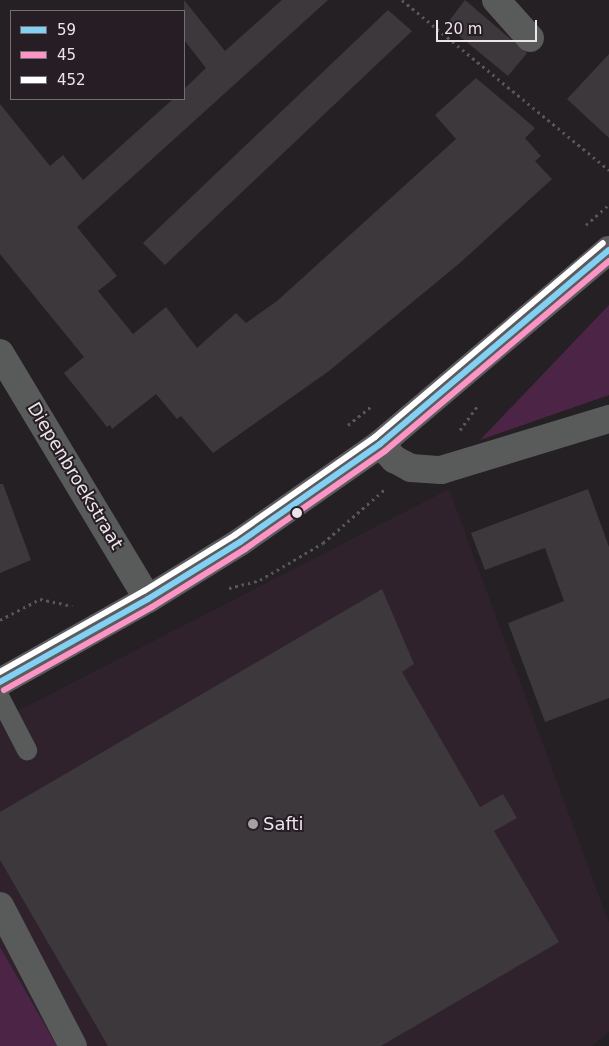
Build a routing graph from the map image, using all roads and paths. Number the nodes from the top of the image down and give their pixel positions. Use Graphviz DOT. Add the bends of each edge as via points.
graph roads {
  1 [pos="402,0"];
  2 [pos="496,0"];
  3 [pos="530,38"];
  4 [pos="609,170"];
  5 [pos="609,204"];
  6 [pos="580,230"];
  7 [pos="609,250"];
  8 [pos="0,353"];
  9 [pos="375,404"];
  10 [pos="609,419"];
  11 [pos="344,428"];
  12 [pos="380,444"];
  13 [pos="148,599"];
  14 [pos="78,607"];
  15 [pos="0,620"];
  16 [pos="0,682"];
  17 [pos="0,698"];
  18 [pos="27,750"];
  19 [pos="0,906"];
  20 [pos="74,1046"];
  1 -- 4 [label="path"];
  2 -- 3 [label="street"];
  5 -- 6 [label="path"];
  7 -- 12 [label="main road"];
  8 -- 13 [label="street, Diepenbroekstraat"];
  9 -- 11 [label="path"];
  10 -- 12 [label="street" via="441,470 410,468 394,459"];
  12 -- 13 [label="main road" via="240,542"];
  13 -- 16 [label="main road"];
  14 -- 15 [label="path" via="40,599"];
  17 -- 18 [label="lane"];
  19 -- 20 [label="street"];
}
